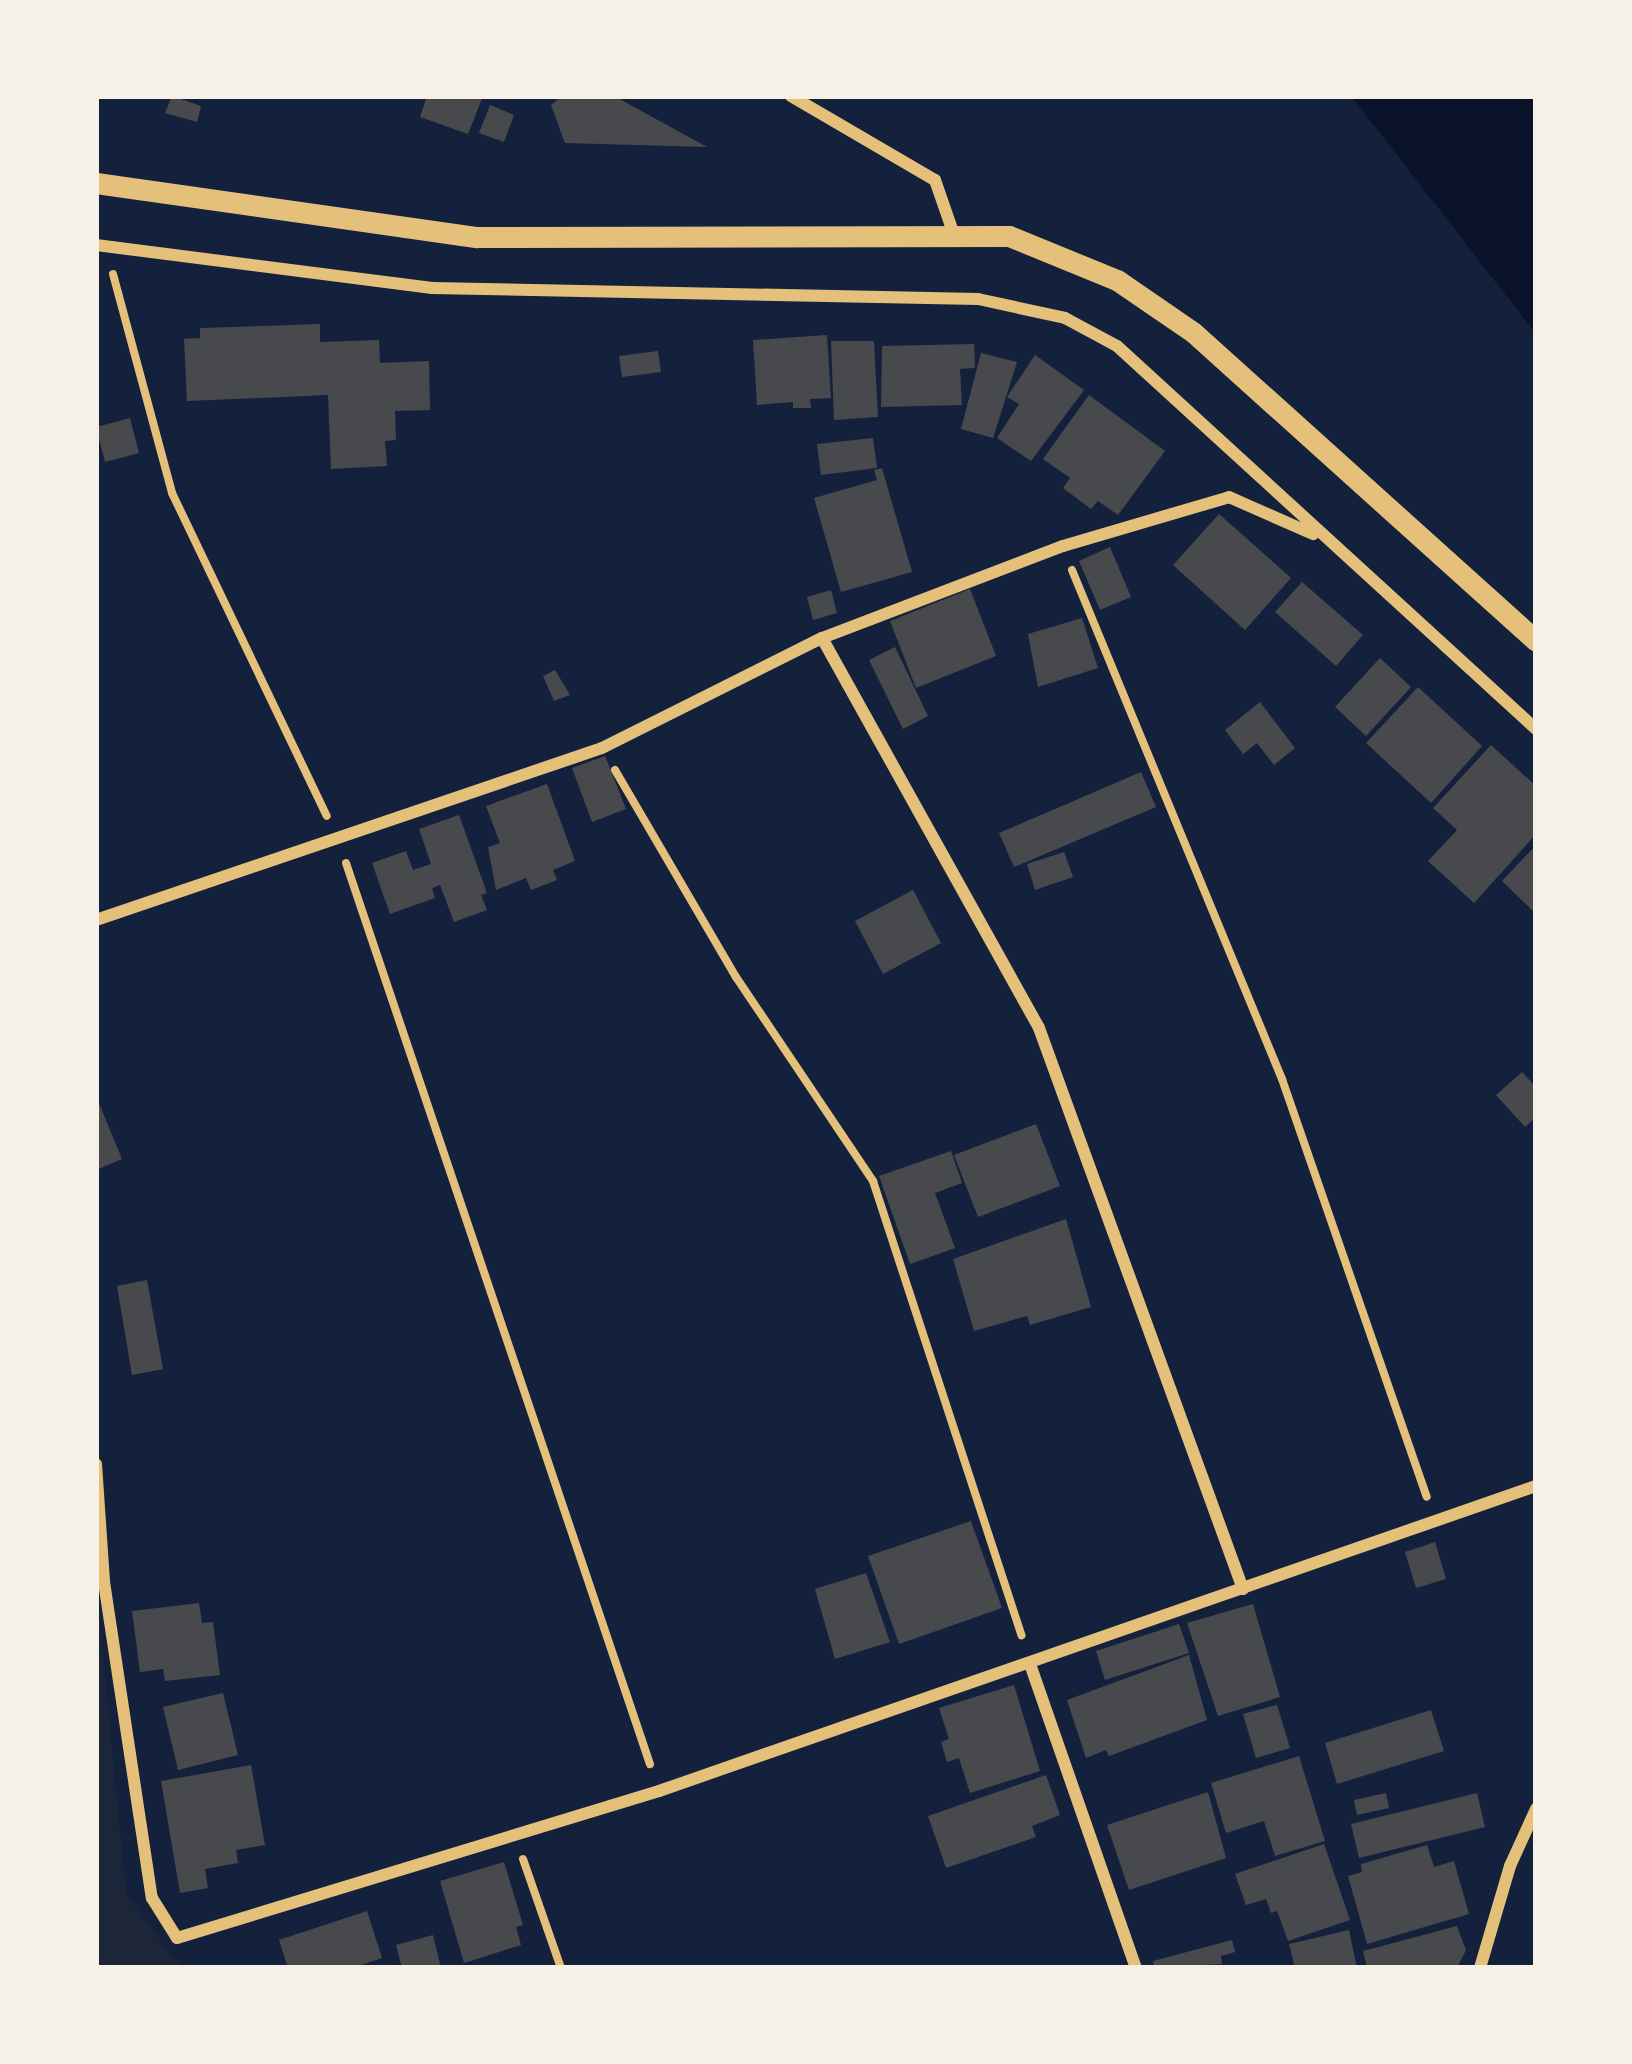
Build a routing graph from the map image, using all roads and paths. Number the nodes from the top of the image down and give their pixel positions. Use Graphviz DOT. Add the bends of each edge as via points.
graph roads {
  1 [pos="790,96"];
  2 [pos="96,183"];
  3 [pos="954,235"];
  4 [pos="100,246"];
  5 [pos="1325,539"];
  6 [pos="1063,547"];
  7 [pos="822,638"];
  8 [pos="1536,641"];
  9 [pos="1536,729"];
  10 [pos="602,748"];
  11 [pos="338,838"];
  12 [pos="96,920"];
  13 [pos="96,1464"];
  14 [pos="1536,1486"];
  15 [pos="1435,1521"];
  16 [pos="1243,1589"];
  17 [pos="1030,1664"];
  18 [pos="659,1791"];
  19 [pos="1536,1809"];
  20 [pos="514,1835"];
  21 [pos="561,1968"];
  22 [pos="1136,1968"];
  23 [pos="1480,1968"];
  1 -- 3 [label="street" via="935,180"];
  2 -- 3 [label="street" via="477,237"];
  3 -- 8 [label="street" via="1009,236 1117,280 1194,333"];
  4 -- 5 [label="street" via="432,288 1020,304 1117,346"];
  4 -- 11 [label="path" via="172,493"];
  5 -- 6 [label="street" via="1229,496"];
  5 -- 9 [label="street"];
  6 -- 7 [label="street"];
  6 -- 15 [label="path" via="1282,1079"];
  7 -- 10 [label="street"];
  7 -- 16 [label="street" via="1039,1028"];
  10 -- 11 [label="street"];
  10 -- 17 [label="path" via="736,977 873,1181"];
  11 -- 12 [label="street"];
  11 -- 18 [label="path"];
  13 -- 20 [label="street" via="104,1582 152,1898 177,1938"];
  14 -- 15 [label="street"];
  15 -- 16 [label="street"];
  16 -- 17 [label="street"];
  17 -- 18 [label="street"];
  17 -- 22 [label="street"];
  18 -- 20 [label="street"];
  19 -- 23 [label="street"];
  20 -- 21 [label="path"];
}
